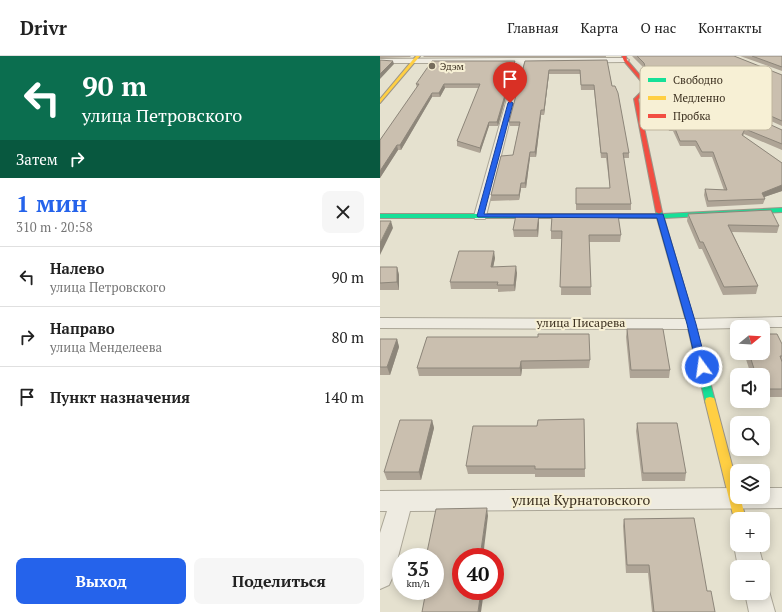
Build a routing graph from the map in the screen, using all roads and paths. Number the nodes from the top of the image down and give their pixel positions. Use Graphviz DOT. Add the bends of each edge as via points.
graph roads {
  1 [pos="416,58"];
  2 [pos="625,58"];
  3 [pos="521,60"];
  4 [pos="380,61"];
  5 [pos="640,75"];
  6 [pos="640,96"];
  7 [pos="380,102"];
  8 [pos="640,118"];
  9 [pos="642,130"];
  10 [pos="782,210"];
  11 [pos="380,216"];
  12 [pos="480,216"];
  13 [pos="660,216"];
  14 [pos="782,322"];
  15 [pos="380,323"];
  16 [pos="692,324"];
  17 [pos="782,498"];
  18 [pos="390,501"];
  19 [pos="737,509"];
  20 [pos="380,576"];
  21 [pos="759,600"];
  22 [pos="762,612"];
  1 -- 3 [label="street"];
  1 -- 4 [label="street"];
  1 -- 7 [label="street"];
  2 -- 3 [label="street"];
  2 -- 5 [label="street"];
  3 -- 12 [label="street"];
  6 -- 8 [label="street" via="636,99"];
  9 -- 13 [label="street"];
  10 -- 13 [label="street"];
  11 -- 12 [label="street"];
  12 -- 13 [label="street"];
  13 -- 16 [label="street"];
  14 -- 16 [label="street, улица Писарева"];
  15 -- 16 [label="street, улица Писарева"];
  16 -- 19 [label="street"];
  17 -- 19 [label="street, улица Курнатовского"];
  18 -- 19 [label="street, улица Курнатовского"];
  18 -- 20 [label="street"];
  21 -- 22 [label="street"];
}
